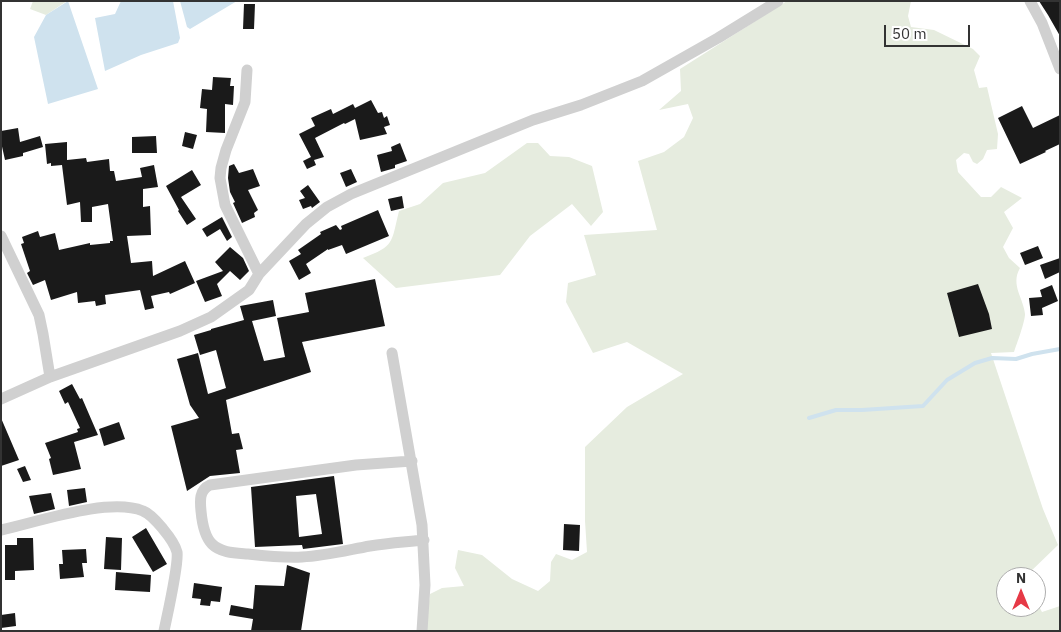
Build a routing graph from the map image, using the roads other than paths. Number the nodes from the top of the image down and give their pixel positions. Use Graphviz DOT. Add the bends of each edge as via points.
graph roads {
  1 [pos="778,1"];
  2 [pos="1030,1"];
  3 [pos="1060,69"];
  4 [pos="247,70"];
  5 [pos="1,236"];
  6 [pos="259,274"];
  7 [pos="392,353"];
  8 [pos="50,377"];
  9 [pos="1,399"];
  10 [pos="412,461"];
  11 [pos="1,530"];
  12 [pos="424,540"];
  13 [pos="164,631"];
  14 [pos="422,631"];
  1 -- 6 [label="street" via="642,81 533,120 335,202 306,224"];
  2 -- 3 [label="street"];
  4 -- 6 [label="street" via="245,102 220,178 225,205"];
  5 -- 8 [label="street" via="39,315"];
  6 -- 8 [label="street" via="249,290 211,317"];
  7 -- 10 [label="street"];
  8 -- 9 [label="street"];
  10 -- 12 [label="street"];
  10 -- 12 [label="street" via="356,465 210,485 202,492 200,502 211,543 228,552 280,558 303,557"];
  11 -- 13 [label="street" via="117,506 145,512 168,535 177,552"];
  12 -- 14 [label="street"];
}
